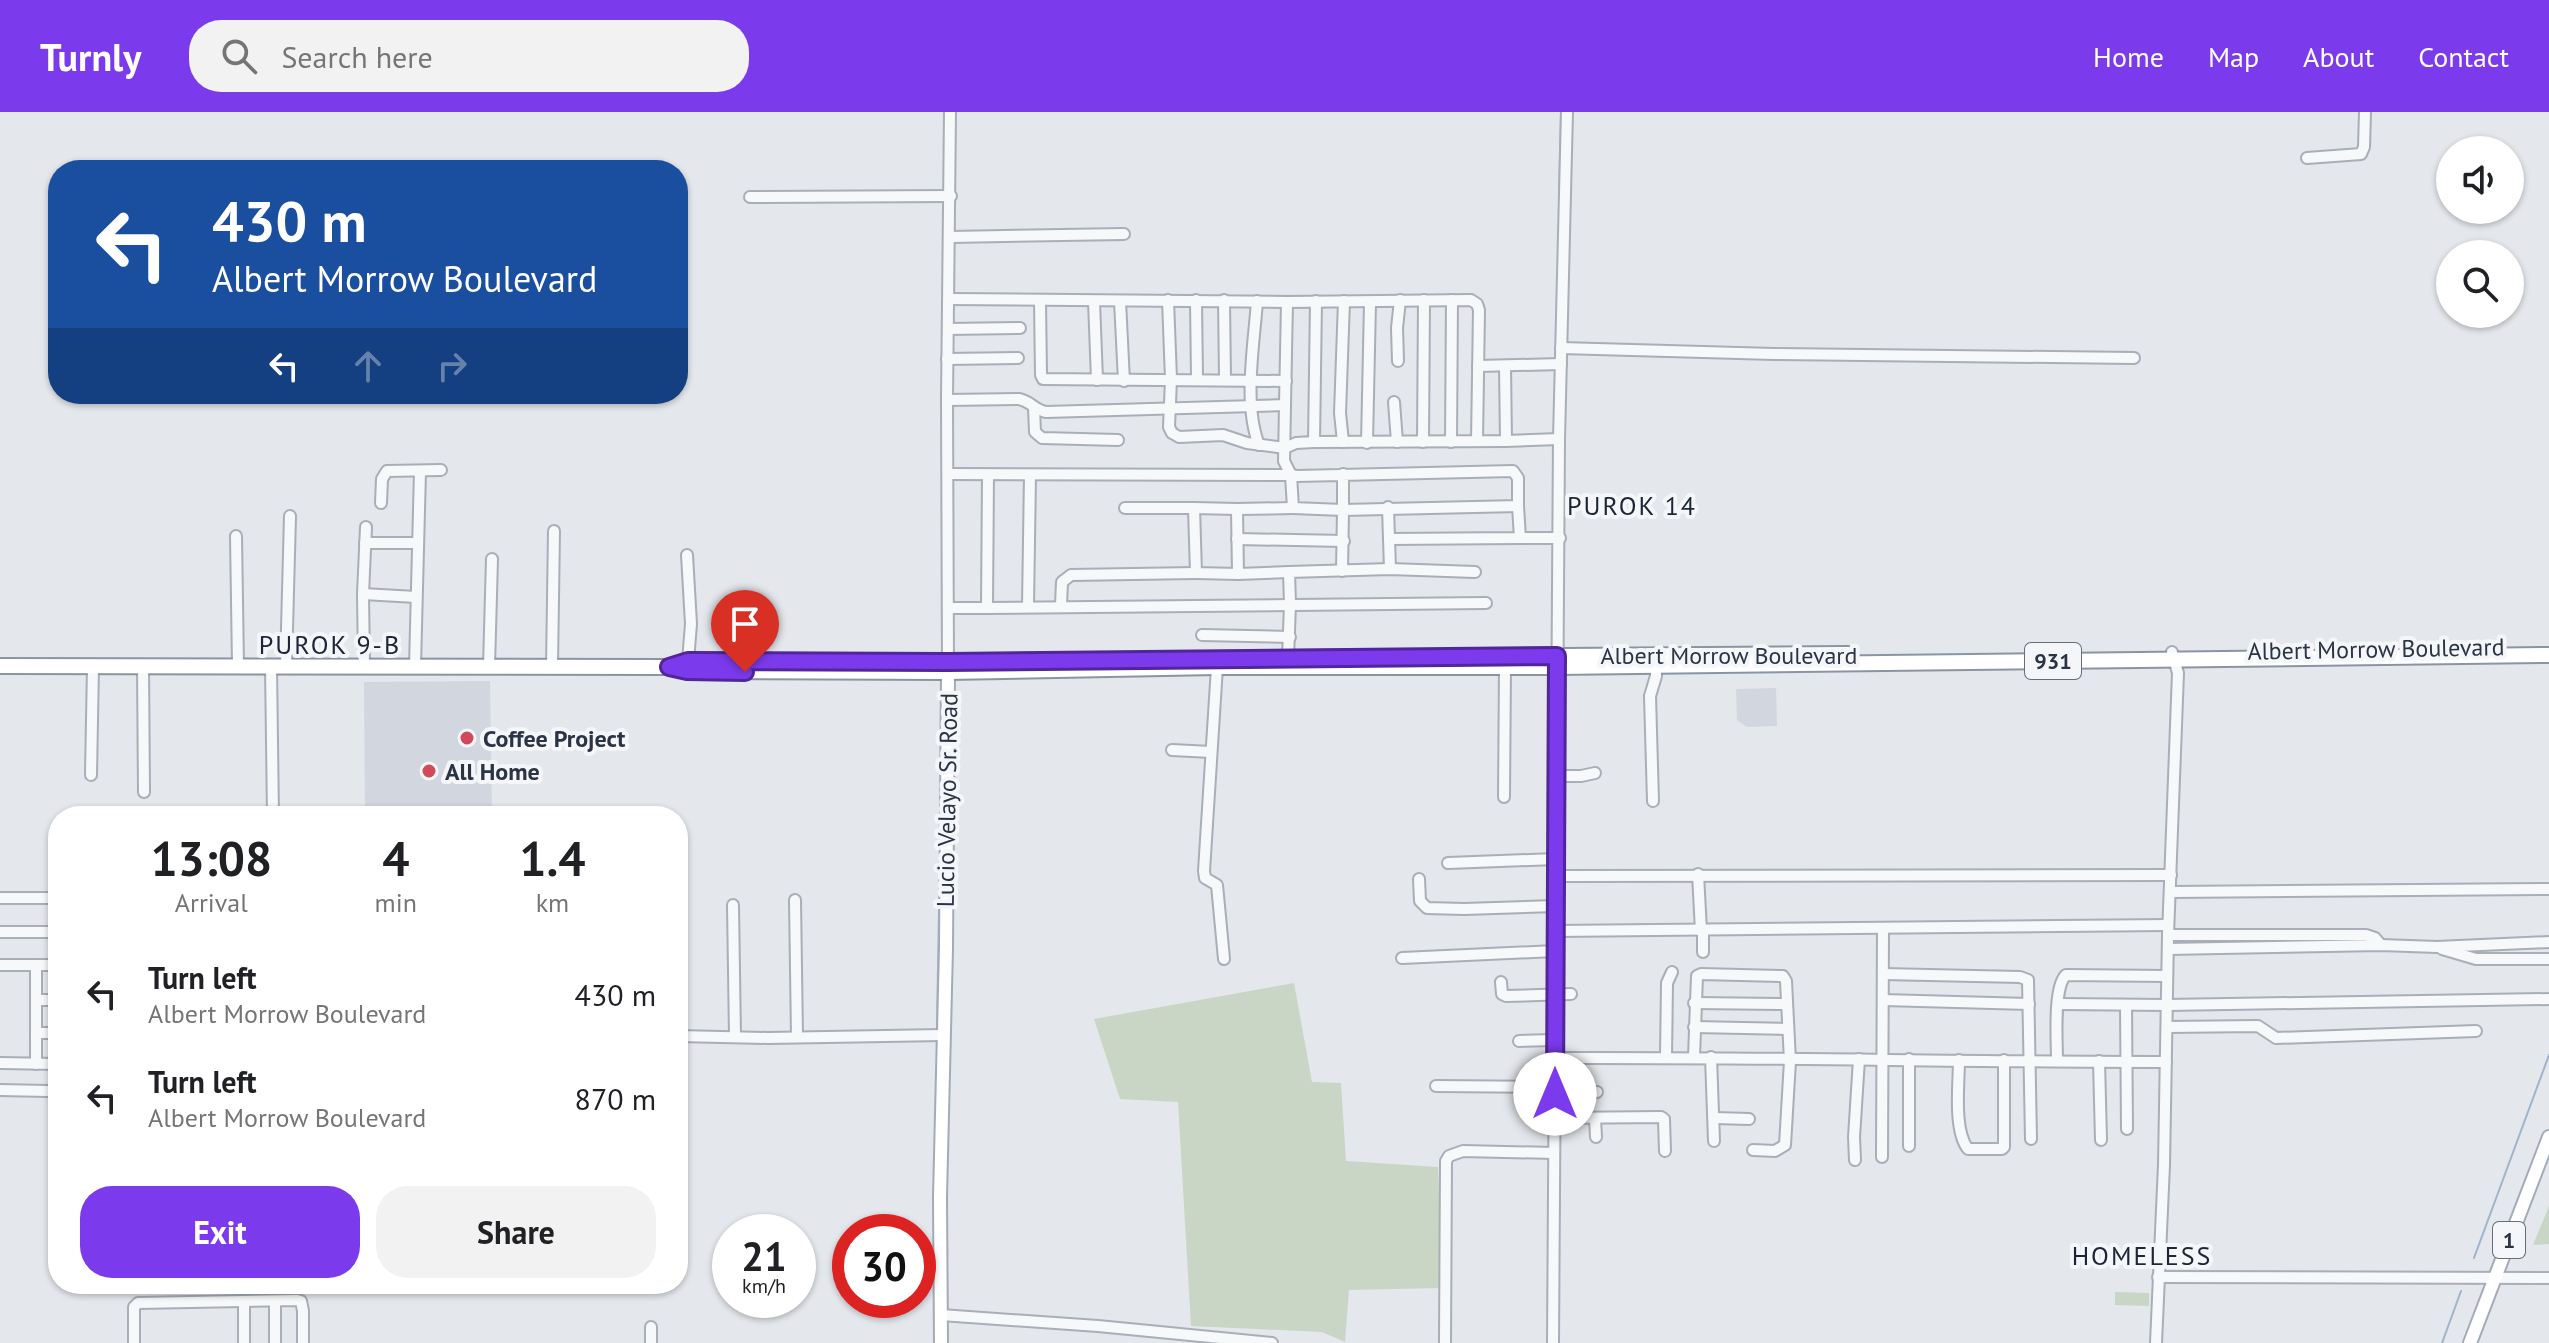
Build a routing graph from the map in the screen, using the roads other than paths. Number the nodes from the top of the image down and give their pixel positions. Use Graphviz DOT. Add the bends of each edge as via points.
graph roads {
  1 [pos="950,112"];
  2 [pos="1567,112"];
  3 [pos="2365,112"];
  4 [pos="2307,158"];
  5 [pos="951,196"];
  6 [pos="750,197"];
  7 [pos="1124,234"];
  8 [pos="950,237"];
  9 [pos="949,299"];
  10 [pos="1168,300"];
  11 [pos="1196,300"];
  12 [pos="1224,300"];
  13 [pos="1400,300"];
  14 [pos="1424,300"];
  15 [pos="1452,300"];
  16 [pos="1040,301"];
  17 [pos="1094,301"];
  18 [pos="1120,301"];
  19 [pos="1257,301"];
  20 [pos="1316,301"];
  21 [pos="1344,301"];
  22 [pos="1287,302"];
  23 [pos="1370,302"];
  24 [pos="1020,328"];
  25 [pos="948,329"];
  26 [pos="1561,348"];
  27 [pos="1018,358"];
  28 [pos="2134,358"];
  29 [pos="947,359"];
  30 [pos="1398,361"];
  31 [pos="1561,364"];
  32 [pos="1478,366"];
  33 [pos="1505,366"];
  34 [pos="1171,379"];
  35 [pos="1197,379"];
  36 [pos="1225,379"];
  37 [pos="1097,380"];
  38 [pos="1252,380"];
  39 [pos="1124,381"];
  40 [pos="1286,381"];
  41 [pos="947,400"];
  42 [pos="1394,402"];
  43 [pos="1285,405"];
  44 [pos="1169,407"];
  45 [pos="1251,407"];
  46 [pos="1034,408"];
  47 [pos="1559,439"];
  48 [pos="1118,440"];
  49 [pos="1477,441"];
  50 [pos="1506,441"];
  51 [pos="1314,442"];
  52 [pos="1343,442"];
  53 [pos="1397,442"];
  54 [pos="1423,442"];
  55 [pos="1451,442"];
  56 [pos="1367,443"];
  57 [pos="1259,445"];
  58 [pos="1285,448"];
  59 [pos="441,470"];
  60 [pos="420,471"];
  61 [pos="948,474"];
  62 [pos="1343,474"];
  63 [pos="988,475"];
  64 [pos="1030,475"];
  65 [pos="1291,475"];
  66 [pos="381,503"];
  67 [pos="1518,506"];
  68 [pos="1388,507"];
  69 [pos="1125,508"];
  70 [pos="1194,508"];
  71 [pos="1293,508"];
  72 [pos="1237,509"];
  73 [pos="1343,510"];
  74 [pos="290,516"];
  75 [pos="366,527"];
  76 [pos="554,531"];
  77 [pos="236,536"];
  78 [pos="1520,538"];
  79 [pos="1560,538"];
  80 [pos="1237,539"];
  81 [pos="1389,539"];
  82 [pos="1344,541"];
  83 [pos="365,543"];
  84 [pos="418,543"];
  85 [pos="687,555"];
  86 [pos="492,559"];
  87 [pos="1390,569"];
  88 [pos="1342,571"];
  89 [pos="1289,572"];
  90 [pos="1475,572"];
  91 [pos="1196,573"];
  92 [pos="1238,574"];
  93 [pos="363,594"];
  94 [pos="416,597"];
  95 [pos="1486,603"];
  96 [pos="1290,604"];
  97 [pos="1061,605"];
  98 [pos="1028,606"];
  99 [pos="948,608"];
  100 [pos="987,608"];
  101 [pos="1202,635"];
  102 [pos="1290,637"];
  103 [pos="2549,647"];
  104 [pos="2549,655"];
  105 [pos="2174,656"];
  106 [pos="1288,658"];
  107 [pos="688,661"];
  108 [pos="1557,662"];
  109 [pos="0,666"];
  110 [pos="93,666"];
  111 [pos="143,666"];
  112 [pos="238,666"];
  113 [pos="271,666"];
  114 [pos="286,666"];
  115 [pos="364,666"];
  116 [pos="415,666"];
  117 [pos="489,666"];
  118 [pos="552,666"];
  119 [pos="1656,666"];
  120 [pos="669,667"];
  121 [pos="948,667"];
  122 [pos="1217,667"];
  123 [pos="1505,667"];
  124 [pos="1172,750"];
  125 [pos="1211,752"];
  126 [pos="1595,773"];
  127 [pos="91,775"];
  128 [pos="1558,776"];
  129 [pos="144,792"];
  130 [pos="1504,797"];
  131 [pos="1653,801"];
  132 [pos="273,806"];
  133 [pos="1556,859"];
  134 [pos="1448,863"];
  135 [pos="1698,874"];
  136 [pos="2171,875"];
  137 [pos="1556,876"];
  138 [pos="1419,879"];
  139 [pos="2549,889"];
  140 [pos="2170,892"];
  141 [pos="0,898"];
  142 [pos="48,898"];
  143 [pos="795,900"];
  144 [pos="733,905"];
  145 [pos="1555,906"];
  146 [pos="1883,929"];
  147 [pos="2168,930"];
  148 [pos="1555,931"];
  149 [pos="1702,931"];
  150 [pos="0,932"];
  151 [pos="48,932"];
  152 [pos="2549,942"];
  153 [pos="2474,944"];
  154 [pos="2381,945"];
  155 [pos="2437,947"];
  156 [pos="2168,949"];
  157 [pos="1555,951"];
  158 [pos="1703,952"];
  159 [pos="1402,958"];
  160 [pos="1224,959"];
  161 [pos="2476,959"];
  162 [pos="2549,959"];
  163 [pos="0,965"];
  164 [pos="36,965"];
  165 [pos="48,965"];
  166 [pos="1672,972"];
  167 [pos="1883,974"];
  168 [pos="2167,976"];
  169 [pos="1501,982"];
  170 [pos="1555,994"];
  171 [pos="1571,994"];
  172 [pos="2549,999"];
  173 [pos="36,1000"];
  174 [pos="48,1000"];
  175 [pos="1883,1000"];
  176 [pos="1694,1003"];
  177 [pos="1787,1004"];
  178 [pos="2029,1004"];
  179 [pos="2058,1004"];
  180 [pos="2126,1005"];
  181 [pos="2167,1005"];
  182 [pos="1694,1027"];
  183 [pos="2167,1027"];
  184 [pos="1788,1029"];
  185 [pos="2476,1031"];
  186 [pos="36,1033"];
  187 [pos="48,1033"];
  188 [pos="943,1035"];
  189 [pos="688,1036"];
  190 [pos="735,1037"];
  191 [pos="797,1037"];
  192 [pos="1554,1040"];
  193 [pos="1519,1041"];
  194 [pos="1666,1057"];
  195 [pos="1694,1057"];
  196 [pos="1711,1057"];
  197 [pos="1555,1058"];
  198 [pos="1859,1059"];
  199 [pos="1883,1059"];
  200 [pos="1909,1059"];
  201 [pos="1959,1060"];
  202 [pos="2004,1060"];
  203 [pos="2029,1060"];
  204 [pos="2057,1060"];
  205 [pos="1790,1061"];
  206 [pos="2099,1061"];
  207 [pos="2127,1062"];
  208 [pos="2166,1062"];
  209 [pos="0,1063"];
  210 [pos="36,1064"];
  211 [pos="48,1064"];
  212 [pos="1436,1086"];
  213 [pos="0,1090"];
  214 [pos="48,1091"];
  215 [pos="1555,1091"];
  216 [pos="1597,1092"];
  217 [pos="1555,1118"];
  218 [pos="1595,1118"];
  219 [pos="1715,1118"];
  220 [pos="1749,1119"];
  221 [pos="2127,1129"];
  222 [pos="1596,1137"];
  223 [pos="2549,1137"];
  224 [pos="2031,1139"];
  225 [pos="2101,1140"];
  226 [pos="1714,1141"];
  227 [pos="1909,1146"];
  228 [pos="1753,1150"];
  229 [pos="1665,1151"];
  230 [pos="1554,1153"];
  231 [pos="1882,1157"];
  232 [pos="1855,1160"];
  233 [pos="2158,1277"];
  234 [pos="2495,1277"];
  235 [pos="2549,1278"];
  236 [pos="244,1301"];
  237 [pos="275,1301"];
  238 [pos="941,1315"];
  239 [pos="651,1327"];
  240 [pos="134,1343"];
  241 [pos="244,1343"];
  242 [pos="275,1343"];
  243 [pos="303,1343"];
  244 [pos="651,1343"];
  245 [pos="941,1343"];
  246 [pos="1272,1343"];
  247 [pos="1445,1343"];
  248 [pos="1553,1343"];
  249 [pos="2156,1343"];
  250 [pos="2470,1343"];
  1 -- 5 [label="street, Lucio Velayo Sr. Road"];
  2 -- 26 [label="street"];
  3 -- 4 [label="street" via="2361,154"];
  5 -- 6 [label="street"];
  5 -- 8 [label="street, Lucio Velayo Sr. Road"];
  7 -- 8 [label="street"];
  8 -- 9 [label="street, Lucio Velayo Sr. Road"];
  9 -- 16 [label="street"];
  9 -- 25 [label="street, Lucio Velayo Sr. Road"];
  10 -- 11 [label="street"];
  10 -- 18 [label="street"];
  10 -- 34 [label="street"];
  11 -- 12 [label="street"];
  11 -- 35 [label="street"];
  12 -- 19 [label="street"];
  12 -- 36 [label="street"];
  13 -- 14 [label="street"];
  13 -- 23 [label="street"];
  13 -- 30 [label="street"];
  14 -- 15 [label="street"];
  14 -- 54 [label="street"];
  15 -- 32 [label="street" via="1477,304"];
  15 -- 55 [label="street"];
  16 -- 17 [label="street"];
  16 -- 37 [label="street" via="1042,378"];
  17 -- 18 [label="street"];
  17 -- 37 [label="street"];
  18 -- 39 [label="street"];
  19 -- 22 [label="street"];
  19 -- 38 [label="street"];
  20 -- 21 [label="street"];
  20 -- 22 [label="street"];
  20 -- 51 [label="street"];
  21 -- 23 [label="street"];
  21 -- 52 [label="street"];
  22 -- 40 [label="street"];
  23 -- 56 [label="street"];
  24 -- 25 [label="street"];
  25 -- 29 [label="street, Lucio Velayo Sr. Road"];
  26 -- 28 [label="street"];
  26 -- 31 [label="street"];
  27 -- 29 [label="street"];
  29 -- 41 [label="street, Lucio Velayo Sr. Road"];
  31 -- 33 [label="street"];
  31 -- 47 [label="street"];
  32 -- 33 [label="street"];
  32 -- 49 [label="street"];
  33 -- 50 [label="street"];
  34 -- 35 [label="street"];
  34 -- 39 [label="street"];
  34 -- 44 [label="street"];
  35 -- 36 [label="street"];
  36 -- 38 [label="street"];
  37 -- 39 [label="street"];
  38 -- 40 [label="street"];
  38 -- 45 [label="street"];
  40 -- 43 [label="street"];
  41 -- 46 [label="street" via="1019,399"];
  41 -- 61 [label="street, Lucio Velayo Sr. Road"];
  42 -- 53 [label="street"];
  43 -- 45 [label="street"];
  43 -- 58 [label="street"];
  44 -- 45 [label="street"];
  44 -- 46 [label="street" via="1046,412"];
  44 -- 57 [label="street" via="1169,427 1175,436 1223,435"];
  45 -- 57 [label="street"];
  46 -- 48 [label="street" via="1035,432 1042,438"];
  47 -- 50 [label="street"];
  47 -- 79 [label="street"];
  49 -- 50 [label="street"];
  49 -- 55 [label="street"];
  51 -- 52 [label="street"];
  51 -- 58 [label="street"];
  52 -- 56 [label="street"];
  53 -- 54 [label="street"];
  53 -- 56 [label="street"];
  54 -- 55 [label="street"];
  57 -- 58 [label="street"];
  58 -- 65 [label="street"];
  59 -- 60 [label="street"];
  60 -- 66 [label="street" via="384,473"];
  60 -- 84 [label="street"];
  61 -- 63 [label="street"];
  61 -- 99 [label="street, Lucio Velayo Sr. Road"];
  62 -- 65 [label="street"];
  62 -- 67 [label="street" via="1513,471"];
  62 -- 73 [label="street"];
  63 -- 64 [label="street"];
  63 -- 100 [label="street"];
  64 -- 65 [label="street"];
  64 -- 98 [label="street"];
  65 -- 71 [label="street"];
  67 -- 68 [label="street"];
  67 -- 78 [label="street"];
  68 -- 73 [label="street"];
  68 -- 81 [label="street"];
  69 -- 70 [label="street"];
  70 -- 72 [label="street"];
  70 -- 91 [label="street"];
  71 -- 72 [label="street"];
  71 -- 73 [label="street"];
  72 -- 80 [label="street"];
  73 -- 82 [label="street"];
  74 -- 114 [label="street"];
  75 -- 83 [label="street"];
  76 -- 118 [label="street"];
  77 -- 112 [label="street"];
  78 -- 79 [label="street"];
  78 -- 81 [label="street"];
  79 -- 108 [label="street"];
  80 -- 82 [label="street"];
  80 -- 92 [label="street"];
  81 -- 87 [label="street"];
  82 -- 88 [label="street"];
  83 -- 84 [label="street"];
  83 -- 93 [label="street"];
  84 -- 94 [label="street"];
  85 -- 107 [label="street"];
  86 -- 117 [label="street"];
  87 -- 88 [label="street"];
  87 -- 90 [label="street"];
  88 -- 89 [label="street"];
  89 -- 92 [label="street"];
  89 -- 96 [label="street"];
  91 -- 92 [label="street"];
  91 -- 97 [label="street" via="1071,575 1062,582"];
  93 -- 94 [label="street"];
  93 -- 115 [label="street"];
  94 -- 116 [label="street"];
  95 -- 96 [label="street"];
  96 -- 97 [label="street"];
  96 -- 102 [label="street"];
  97 -- 98 [label="street"];
  98 -- 100 [label="street"];
  99 -- 100 [label="street"];
  99 -- 121 [label="street, Lucio Velayo Sr. Road"];
  101 -- 102 [label="street"];
  102 -- 106 [label="street"];
  103 -- 105 [label="highway, Albert Morrow Boulevard / 931"];
  104 -- 105 [label="highway, Albert Morrow Boulevard / 931"];
  105 -- 108 [label="highway, Albert Morrow Boulevard / 931"];
  105 -- 119 [label="highway, Albert Morrow Boulevard / 931"];
  105 -- 136 [label="street" via="2178,673"];
  106 -- 108 [label="highway, Albert Morrow Boulevard / 931"];
  106 -- 121 [label="highway, Albert Morrow Boulevard / 931"];
  107 -- 120 [label="highway, Albert Morrow Boulevard / 931"];
  107 -- 121 [label="highway, Albert Morrow Boulevard / 931"];
  108 -- 119 [label="highway, Albert Morrow Boulevard / 931"];
  108 -- 123 [label="highway, Albert Morrow Boulevard / 931"];
  108 -- 128 [label="street"];
  109 -- 110 [label="highway, Albert Morrow Boulevard / 931"];
  110 -- 111 [label="highway, Albert Morrow Boulevard / 931"];
  110 -- 127 [label="street"];
  111 -- 112 [label="highway, Albert Morrow Boulevard / 931"];
  111 -- 129 [label="street"];
  112 -- 113 [label="highway, Albert Morrow Boulevard / 931"];
  113 -- 114 [label="highway, Albert Morrow Boulevard / 931"];
  113 -- 132 [label="street"];
  114 -- 115 [label="highway, Albert Morrow Boulevard / 931"];
  115 -- 116 [label="highway, Albert Morrow Boulevard / 931"];
  116 -- 117 [label="highway, Albert Morrow Boulevard / 931"];
  117 -- 118 [label="highway, Albert Morrow Boulevard / 931"];
  118 -- 120 [label="highway, Albert Morrow Boulevard / 931"];
  119 -- 131 [label="street" via="1650,696"];
  120 -- 121 [label="highway, Albert Morrow Boulevard / 931"];
  121 -- 122 [label="highway, Albert Morrow Boulevard / 931"];
  121 -- 188 [label="main road, Lucio Velayo Sr. Road"];
  122 -- 123 [label="highway, Albert Morrow Boulevard / 931"];
  122 -- 125 [label="street"];
  123 -- 130 [label="street"];
  124 -- 125 [label="street"];
  125 -- 160 [label="street" via="1204,871 1205,878 1217,885"];
  126 -- 128 [label="street"];
  128 -- 133 [label="street"];
  133 -- 134 [label="street"];
  133 -- 137 [label="street"];
  135 -- 136 [label="street"];
  135 -- 137 [label="street"];
  135 -- 149 [label="street"];
  136 -- 140 [label="street"];
  137 -- 145 [label="street"];
  138 -- 145 [label="street" via="1420,901 1427,908"];
  139 -- 140 [label="street"];
  140 -- 147 [label="street"];
  141 -- 142 [label="street"];
  143 -- 191 [label="street"];
  144 -- 190 [label="street"];
  145 -- 148 [label="street"];
  146 -- 147 [label="street"];
  146 -- 149 [label="street"];
  146 -- 167 [label="street"];
  147 -- 154 [label="street" via="2366,935"];
  147 -- 156 [label="street"];
  148 -- 149 [label="street"];
  148 -- 157 [label="street"];
  149 -- 158 [label="street"];
  150 -- 151 [label="street"];
  152 -- 153 [label="street"];
  153 -- 155 [label="street"];
  153 -- 161 [label="street"];
  154 -- 155 [label="street"];
  154 -- 156 [label="street"];
  155 -- 161 [label="street"];
  156 -- 168 [label="street"];
  157 -- 159 [label="street"];
  157 -- 170 [label="street"];
  161 -- 162 [label="street"];
  163 -- 164 [label="street"];
  164 -- 165 [label="street"];
  164 -- 173 [label="street"];
  166 -- 194 [label="street" via="1667,983"];
  167 -- 175 [label="street"];
  167 -- 178 [label="street" via="2026,978"];
  168 -- 179 [label="street" via="2066,975"];
  168 -- 181 [label="street"];
  169 -- 170 [label="street" via="1506,996"];
  170 -- 171 [label="street"];
  170 -- 192 [label="street"];
  172 -- 181 [label="street"];
  173 -- 174 [label="street"];
  173 -- 186 [label="street"];
  175 -- 178 [label="street"];
  175 -- 199 [label="street"];
  176 -- 177 [label="street"];
  176 -- 177 [label="street" via="1695,979 1701,974 1782,975"];
  176 -- 182 [label="street"];
  177 -- 184 [label="street"];
  178 -- 203 [label="street"];
  179 -- 180 [label="street"];
  179 -- 204 [label="street"];
  180 -- 181 [label="street"];
  180 -- 207 [label="street"];
  181 -- 183 [label="street"];
  182 -- 184 [label="street"];
  182 -- 195 [label="street"];
  183 -- 185 [label="street" via="2250,1025 2276,1038"];
  183 -- 208 [label="street"];
  184 -- 205 [label="street"];
  186 -- 187 [label="street"];
  186 -- 210 [label="street"];
  188 -- 191 [label="street"];
  188 -- 238 [label="main road, Lucio Velayo Sr. Road"];
  189 -- 190 [label="street"];
  190 -- 191 [label="street"];
  192 -- 193 [label="street"];
  192 -- 197 [label="street"];
  194 -- 195 [label="street"];
  194 -- 197 [label="street"];
  195 -- 196 [label="street"];
  196 -- 205 [label="street"];
  196 -- 219 [label="street"];
  197 -- 215 [label="street"];
  198 -- 199 [label="street"];
  198 -- 205 [label="street"];
  198 -- 232 [label="street"];
  199 -- 200 [label="street"];
  199 -- 231 [label="street"];
  200 -- 201 [label="street"];
  200 -- 227 [label="street"];
  201 -- 202 [label="street"];
  201 -- 202 [label="street" via="1958,1112 1963,1139 1975,1150 2004,1147"];
  202 -- 203 [label="street"];
  203 -- 204 [label="street"];
  203 -- 224 [label="street"];
  204 -- 206 [label="street"];
  205 -- 228 [label="street" via="1785,1145 1775,1151"];
  206 -- 207 [label="street"];
  206 -- 225 [label="street"];
  207 -- 208 [label="street"];
  207 -- 221 [label="street"];
  208 -- 233 [label="street"];
  209 -- 210 [label="street"];
  210 -- 211 [label="street"];
  212 -- 215 [label="street"];
  213 -- 214 [label="street"];
  215 -- 216 [label="street"];
  215 -- 217 [label="street"];
  217 -- 218 [label="street"];
  217 -- 230 [label="street"];
  218 -- 222 [label="street"];
  218 -- 229 [label="street" via="1661,1117"];
  219 -- 220 [label="street"];
  219 -- 226 [label="street"];
  223 -- 234 [label="main road, 1"];
  230 -- 247 [label="street" via="1463,1151 1446,1161"];
  230 -- 248 [label="street"];
  233 -- 234 [label="street"];
  233 -- 249 [label="street"];
  234 -- 235 [label="street"];
  234 -- 250 [label="main road, 1"];
  236 -- 237 [label="street"];
  236 -- 240 [label="street" via="138,1303"];
  236 -- 241 [label="street"];
  237 -- 242 [label="street"];
  237 -- 243 [label="street" via="301,1301"];
  238 -- 245 [label="main road, Lucio Velayo Sr. Road"];
  238 -- 246 [label="street"];
  239 -- 244 [label="street"];
}
